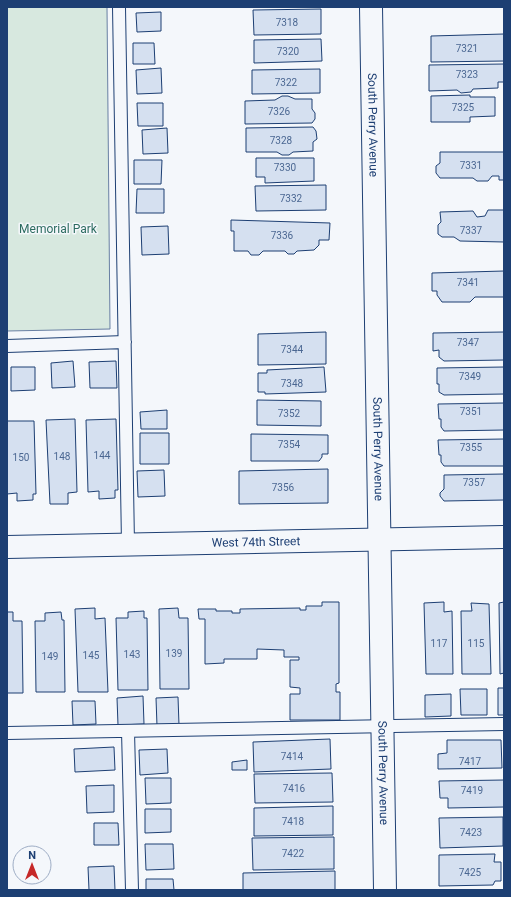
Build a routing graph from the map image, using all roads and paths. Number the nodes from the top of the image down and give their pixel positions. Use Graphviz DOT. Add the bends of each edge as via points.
graph roads {
  1 [pos="119,7"];
  2 [pos="371,7"];
  3 [pos="125,342"];
  4 [pos="7,346"];
  5 [pos="504,537"];
  6 [pos="379,540"];
  7 [pos="128,544"];
  8 [pos="7,547"];
  9 [pos="504,724"];
  10 [pos="382,727"];
  11 [pos="128,731"];
  12 [pos="7,733"];
  13 [pos="132,890"];
  14 [pos="385,890"];
  1 -- 3 [label="lane"];
  2 -- 6 [label="street, South Perry Avenue"];
  3 -- 4 [label="lane"];
  3 -- 7 [label="lane"];
  5 -- 6 [label="street, West 74th Street"];
  6 -- 7 [label="street, West 74th Street"];
  6 -- 10 [label="street, South Perry Avenue"];
  7 -- 8 [label="street, West 74th Street"];
  9 -- 10 [label="lane"];
  10 -- 11 [label="lane"];
  10 -- 14 [label="street, South Perry Avenue"];
  11 -- 12 [label="lane"];
  11 -- 13 [label="lane"];
}
